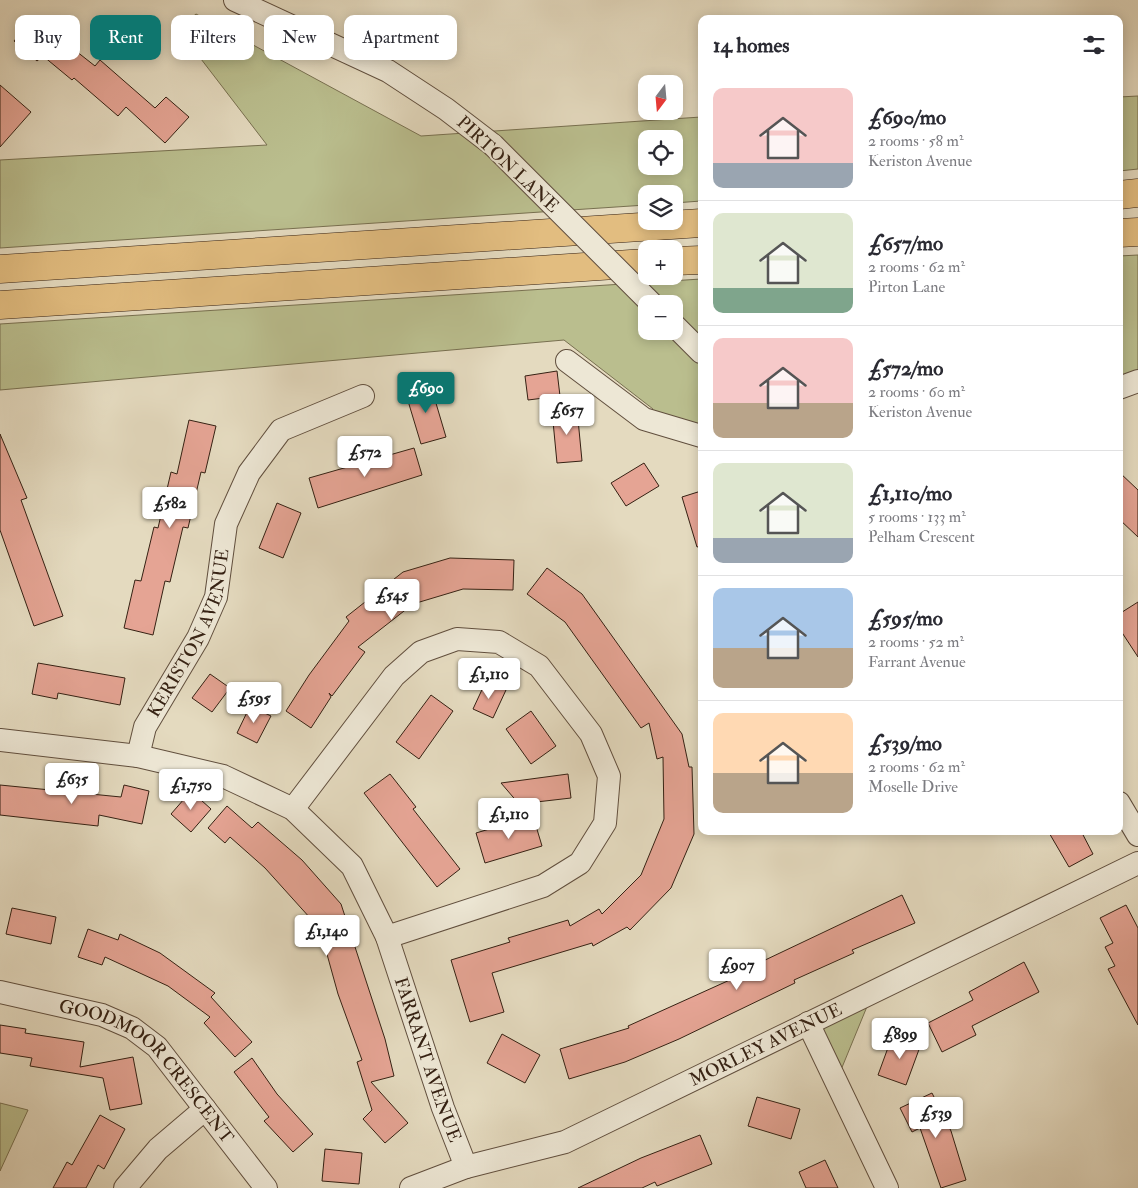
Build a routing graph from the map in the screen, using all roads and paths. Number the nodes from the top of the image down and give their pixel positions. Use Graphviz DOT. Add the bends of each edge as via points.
graph roads {
  1 [pos="236,0"];
  2 [pos="1138,193"];
  3 [pos="1123,195"];
  4 [pos="698,223"];
  5 [pos="1138,232"];
  6 [pos="1123,233"];
  7 [pos="698,260"];
  8 [pos="683,261"];
  9 [pos="638,264"];
  10 [pos="0,270"];
  11 [pos="643,295"];
  12 [pos="0,305"];
  13 [pos="683,334"];
  14 [pos="698,349"];
  15 [pos="567,361"];
  16 [pos="1138,381"];
  17 [pos="1123,387"];
  18 [pos="363,396"];
  19 [pos="698,435"];
  20 [pos="0,740"];
  21 [pos="138,756"];
  22 [pos="293,809"];
  23 [pos="1123,810"];
  24 [pos="1138,835"];
  25 [pos="1138,863"];
  26 [pos="388,937"];
  27 [pos="0,992"];
  28 [pos="808,1023"];
  29 [pos="205,1109"];
  30 [pos="466,1167"];
  31 [pos="125,1188"];
  32 [pos="266,1188"];
  33 [pos="411,1188"];
  34 [pos="887,1188"];
  1 -- 11 [label="street, PIRTON LANE, bridge" via="388,71 446,109 493,145"];
  2 -- 3 [label="highway"];
  4 -- 10 [label="highway"];
  5 -- 6 [label="highway"];
  7 -- 8 [label="highway"];
  9 -- 12 [label="highway"];
  13 -- 14 [label="street"];
  15 -- 19 [label="street" via="644,419"];
  16 -- 17 [label="street"];
  18 -- 21 [label="street, KERISTON AVENUE" via="281,430 249,473 226,524 216,597 198,638 145,727"];
  20 -- 21 [label="street, FARRANT AVENUE"];
  21 -- 22 [label="street, FARRANT AVENUE" via="223,776"];
  22 -- 26 [label="street, FARRANT AVENUE" via="352,866"];
  22 -- 26 [label="street" via="394,676 421,652 457,639 499,642 539,666 591,734 609,776 605,823 580,864 543,886"];
  23 -- 24 [label="street"];
  25 -- 28 [label="street, MORLEY AVENUE"];
  26 -- 30 [label="street, FARRANT AVENUE" via="443,1108"];
  27 -- 29 [label="street, GOODMOOR CRESCENT" via="102,1014 132,1028 157,1047"];
  28 -- 30 [label="street, MORLEY AVENUE" via="565,1142"];
  28 -- 34 [label="street"];
  29 -- 31 [label="street" via="158,1149"];
  29 -- 32 [label="street, GOODMOOR CRESCENT"];
  30 -- 33 [label="street, MORLEY AVENUE"];
}
